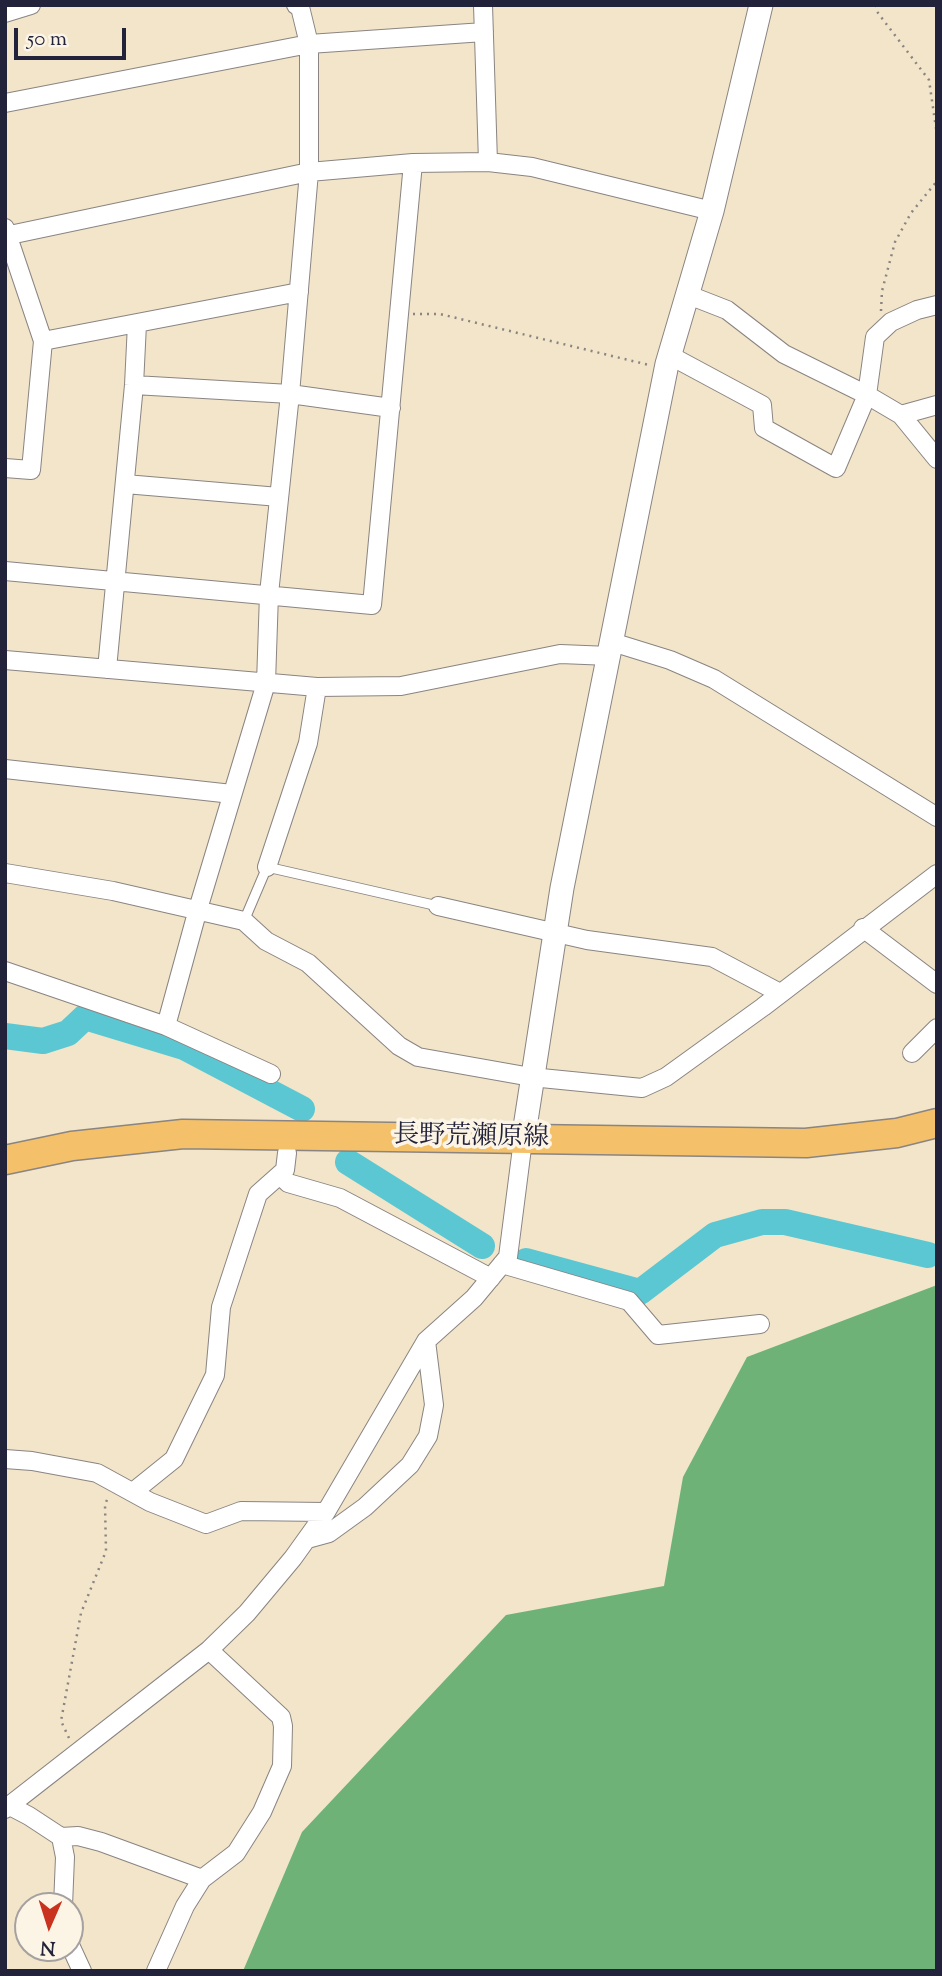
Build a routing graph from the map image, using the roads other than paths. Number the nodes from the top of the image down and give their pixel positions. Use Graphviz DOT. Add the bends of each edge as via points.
graph roads {
  1 [pos="296,5"];
  2 [pos="483,5"];
  3 [pos="761,5"];
  4 [pos="484,33"];
  5 [pos="309,44"];
  6 [pos="5,103"];
  7 [pos="488,162"];
  8 [pos="413,163"];
  9 [pos="309,172"];
  10 [pos="712,211"];
  11 [pos="6,233"];
  12 [pos="299,292"];
  13 [pos="685,294"];
  14 [pos="937,305"];
  15 [pos="137,324"];
  16 [pos="43,341"];
  17 [pos="668,362"];
  18 [pos="134,385"];
  19 [pos="290,394"];
  20 [pos="867,395"];
  21 [pos="937,405"];
  22 [pos="391,408"];
  23 [pos="901,415"];
  24 [pos="937,459"];
  25 [pos="5,468"];
  26 [pos="125,484"];
  27 [pos="279,497"];
  28 [pos="5,570"];
  29 [pos="116,582"];
  30 [pos="269,594"];
  31 [pos="611,649"];
  32 [pos="5,660"];
  33 [pos="107,669"];
  34 [pos="266,683"];
  35 [pos="317,687"];
  36 [pos="5,769"];
  37 [pos="232,794"];
  38 [pos="937,817"];
  39 [pos="267,867"];
  40 [pos="5,873"];
  41 [pos="937,874"];
  42 [pos="438,906"];
  43 [pos="198,909"];
  44 [pos="244,921"];
  45 [pos="863,928"];
  46 [pos="555,932"];
  47 [pos="5,971"];
  48 [pos="937,984"];
  49 [pos="780,993"];
  50 [pos="166,1026"];
  51 [pos="937,1028"];
  52 [pos="912,1053"];
  53 [pos="271,1074"];
  54 [pos="531,1077"];
  55 [pos="937,1123"];
  56 [pos="523,1140"];
  57 [pos="287,1153"];
  58 [pos="5,1160"];
  59 [pos="280,1175"];
  60 [pos="497,1271"];
  61 [pos="760,1324"];
  62 [pos="426,1341"];
  63 [pos="5,1459"];
  64 [pos="133,1492"];
  65 [pos="326,1513"];
  66 [pos="307,1539"];
  67 [pos="209,1650"];
  68 [pos="7,1808"];
  69 [pos="61,1837"];
  70 [pos="202,1879"];
  71 [pos="64,1892"];
  72 [pos="156,1971"];
  1 -- 5 [label="street"];
  2 -- 4 [label="street"];
  3 -- 10 [label="street"];
  4 -- 5 [label="street"];
  4 -- 7 [label="street"];
  5 -- 6 [label="street"];
  5 -- 9 [label="street"];
  7 -- 8 [label="street"];
  7 -- 10 [label="street" via="532,167"];
  8 -- 9 [label="street"];
  8 -- 22 [label="street"];
  9 -- 11 [label="street"];
  9 -- 12 [label="street"];
  10 -- 13 [label="street"];
  11 -- 16 [label="street"];
  12 -- 15 [label="street"];
  12 -- 19 [label="street"];
  13 -- 17 [label="street"];
  13 -- 20 [label="street" via="727,310 784,354"];
  14 -- 20 [label="street" via="891,322 875,337"];
  15 -- 16 [label="street"];
  15 -- 18 [label="street"];
  16 -- 25 [label="street" via="31,470"];
  17 -- 20 [label="street" via="762,405 764,428 836,468"];
  17 -- 31 [label="street"];
  18 -- 19 [label="street"];
  18 -- 26 [label="street"];
  19 -- 22 [label="street"];
  19 -- 27 [label="street"];
  20 -- 23 [label="street"];
  21 -- 23 [label="street"];
  22 -- 30 [label="street" via="372,605"];
  23 -- 24 [label="street"];
  26 -- 27 [label="street"];
  26 -- 29 [label="street"];
  27 -- 30 [label="street"];
  28 -- 29 [label="street"];
  29 -- 30 [label="street"];
  29 -- 33 [label="street"];
  30 -- 34 [label="street"];
  31 -- 35 [label="street" via="559,654 401,686"];
  31 -- 38 [label="street" via="670,660 714,679"];
  31 -- 46 [label="street"];
  32 -- 33 [label="street"];
  33 -- 34 [label="street"];
  34 -- 35 [label="street"];
  34 -- 37 [label="street"];
  35 -- 39 [label="street" via="308,743"];
  36 -- 37 [label="street"];
  37 -- 43 [label="street"];
  39 -- 42 [label="lane"];
  39 -- 44 [label="lane"];
  40 -- 43 [label="street"];
  41 -- 45 [label="street"];
  42 -- 46 [label="street"];
  43 -- 44 [label="street"];
  43 -- 50 [label="street"];
  44 -- 54 [label="street" via="266,941 308,963 399,1046 418,1057"];
  45 -- 48 [label="street"];
  45 -- 49 [label="street"];
  46 -- 49 [label="street" via="712,957"];
  46 -- 54 [label="street"];
  47 -- 50 [label="street"];
  49 -- 54 [label="street" via="666,1077 642,1088"];
  50 -- 53 [label="street"];
  51 -- 52 [label="street"];
  54 -- 56 [label="street"];
  55 -- 56 [label="main road, 長野荒瀬原線" via="897,1133 806,1143"];
  56 -- 58 [label="main road, 長野荒瀬原線" via="183,1134 72,1146"];
  56 -- 60 [label="street" via="508,1258"];
  57 -- 59 [label="street"];
  59 -- 60 [label="street" via="288,1183 340,1198"];
  59 -- 64 [label="street" via="258,1194 221,1307 215,1375 174,1459"];
  60 -- 61 [label="street" via="629,1301 658,1335"];
  60 -- 62 [label="street"];
  62 -- 65 [label="street"];
  62 -- 66 [label="street" via="434,1405 428,1436 410,1465 365,1507 329,1532"];
  63 -- 64 [label="street" via="97,1473"];
  64 -- 65 [label="street" via="206,1524 241,1511"];
  65 -- 66 [label="street"];
  66 -- 67 [label="street" via="247,1613"];
  67 -- 68 [label="street"];
  67 -- 70 [label="street" via="281,1717 283,1739 282,1766 262,1812 236,1853"];
  68 -- 69 [label="street"];
  69 -- 70 [label="street" via="101,1842"];
  69 -- 71 [label="street"];
  70 -- 72 [label="street"];
}
